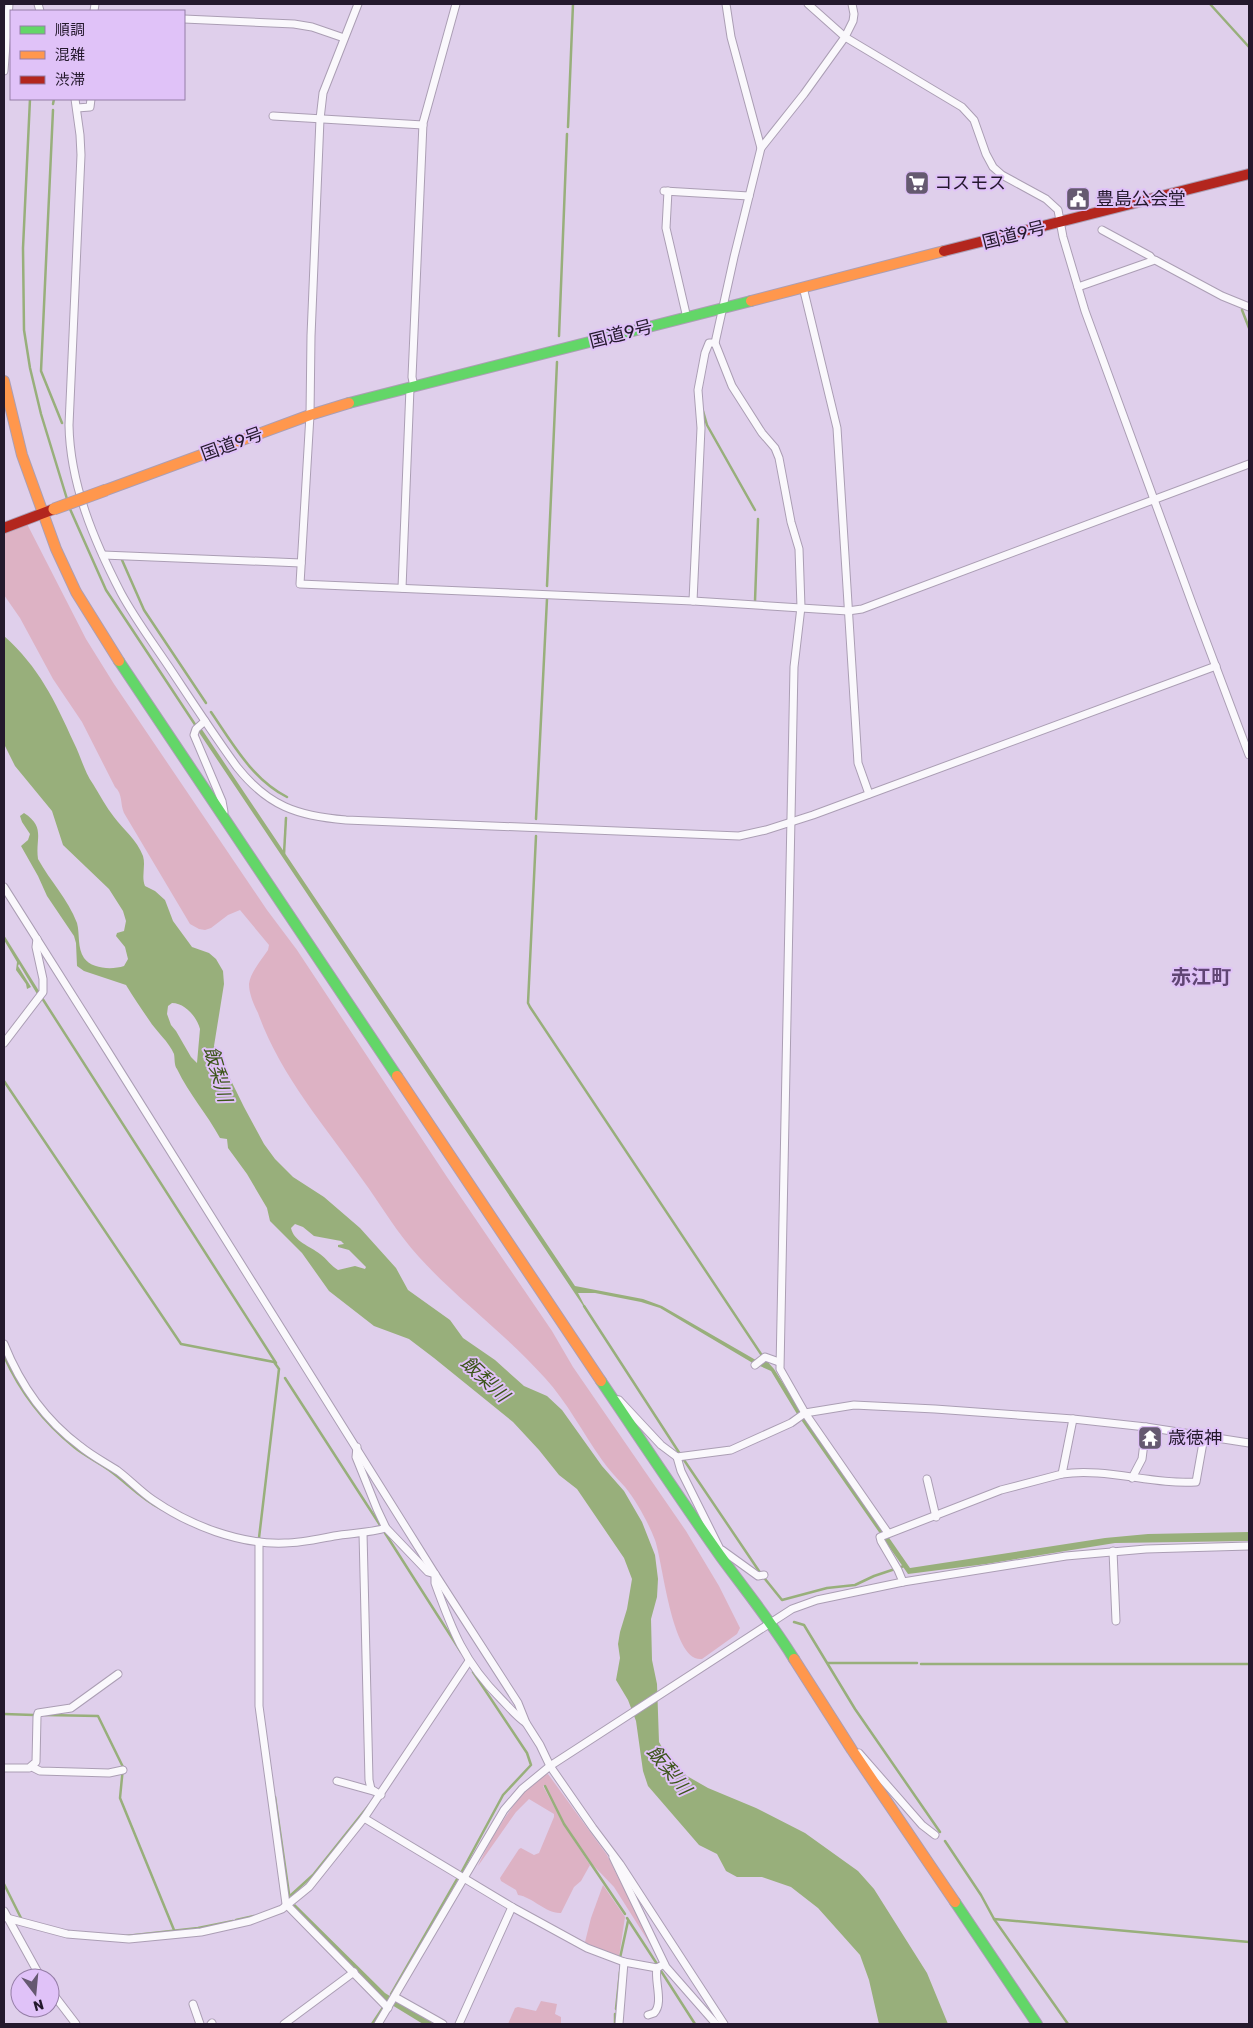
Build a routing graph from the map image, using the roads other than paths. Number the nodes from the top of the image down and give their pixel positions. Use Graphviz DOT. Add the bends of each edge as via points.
graph roads {
  1 [pos="9,4"];
  2 [pos="358,4"];
  3 [pos="454,4"];
  4 [pos="726,4"];
  5 [pos="808,4"];
  6 [pos="852,4"];
  7 [pos="185,20"];
  8 [pos="844,37"];
  9 [pos="344,38"];
  10 [pos="4,71"];
  11 [pos="75,100"];
  12 [pos="91,100"];
  13 [pos="77,108"];
  14 [pos="273,116"];
  15 [pos="320,119"];
  16 [pos="423,125"];
  17 [pos="762,148"];
  18 [pos="1249,174"];
  19 [pos="748,196"];
  20 [pos="1061,223"];
  21 [pos="1102,230"];
  22 [pos="1153,260"];
  23 [pos="803,287"];
  24 [pos="1078,287"];
  25 [pos="1249,307"];
  26 [pos="723,308"];
  27 [pos="687,318"];
  28 [pos="715,343"];
  29 [pos="4,381"];
  30 [pos="412,387"];
  31 [pos="310,415"];
  32 [pos="1249,464"];
  33 [pos="1154,499"];
  34 [pos="45,512"];
  35 [pos="4,528"];
  36 [pos="103,555"];
  37 [pos="301,563"];
  38 [pos="402,588"];
  39 [pos="693,601"];
  40 [pos="801,607"];
  41 [pos="848,611"];
  42 [pos="1216,666"];
  43 [pos="206,721"];
  44 [pos="1249,755"];
  45 [pos="869,794"];
  46 [pos="222,816"];
  47 [pos="792,822"];
  48 [pos="4,887"];
  49 [pos="7,898"];
  50 [pos="37,939"];
  51 [pos="4,1043"];
  52 [pos="4,1344"];
  53 [pos="760,1360"];
  54 [pos="780,1362"];
  55 [pos="613,1399"];
  56 [pos="802,1415"];
  57 [pos="1073,1419"];
  58 [pos="1146,1427"];
  59 [pos="1204,1436"];
  60 [pos="1249,1443"];
  61 [pos="357,1447"];
  62 [pos="677,1457"];
  63 [pos="1062,1474"];
  64 [pos="927,1478"];
  65 [pos="1132,1478"];
  66 [pos="936,1516"];
  67 [pos="386,1528"];
  68 [pos="363,1533"];
  69 [pos="885,1534"];
  70 [pos="259,1542"];
  71 [pos="1249,1546"];
  72 [pos="718,1550"];
  73 [pos="1113,1551"];
  74 [pos="435,1574"];
  75 [pos="763,1576"];
  76 [pos="903,1582"];
  77 [pos="1116,1621"];
  78 [pos="769,1624"];
  79 [pos="469,1661"];
  80 [pos="118,1674"];
  81 [pos="526,1723"];
  82 [pos="852,1750"];
  83 [pos="550,1766"];
  84 [pos="32,1767"];
  85 [pos="4,1768"];
  86 [pos="123,1770"];
  87 [pos="338,1781"];
  88 [pos="373,1791"];
  89 [pos="380,1795"];
  90 [pos="364,1818"];
  91 [pos="935,1836"];
  92 [pos="612,1852"];
  93 [pos="464,1879"];
  94 [pos="286,1903"];
  95 [pos="512,1906"];
  96 [pos="5,1914"];
  97 [pos="624,1962"];
  98 [pos="661,1966"];
  99 [pos="35,1968"];
  100 [pos="354,1972"];
  101 [pos="392,2002"];
  102 [pos="60,2003"];
  103 [pos="193,2004"];
  104 [pos="648,2015"];
  105 [pos="76,2024"];
  106 [pos="200,2024"];
  107 [pos="284,2024"];
  108 [pos="378,2024"];
  109 [pos="443,2024"];
  110 [pos="459,2024"];
  111 [pos="619,2024"];
  112 [pos="716,2024"];
  113 [pos="724,2024"];
  114 [pos="1037,2024"];
  1 -- 10 [label="street"];
  2 -- 9 [label="street"];
  3 -- 16 [label="street"];
  4 -- 17 [label="street"];
  5 -- 8 [label="street"];
  6 -- 8 [label="street" via="853,21"];
  7 -- 9 [label="street" via="294,24"];
  8 -- 17 [label="street"];
  8 -- 20 [label="street" via="962,106 974,120 993,167 1046,199 1058,210"];
  9 -- 15 [label="street" via="323,93"];
  11 -- 13 [label="street"];
  12 -- 13 [label="street" via="90,107"];
  13 -- 36 [label="street" via="80,180 69,440 86,515"];
  14 -- 15 [label="street"];
  15 -- 16 [label="street"];
  15 -- 31 [label="street"];
  16 -- 30 [label="street"];
  17 -- 19 [label="street"];
  18 -- 20 [label="main road, 国道9号"];
  19 -- 26 [label="street"];
  19 -- 27 [label="street" via="666,191 666,228"];
  20 -- 23 [label="main road, 国道9号"];
  20 -- 24 [label="street"];
  21 -- 22 [label="street"];
  22 -- 24 [label="street"];
  22 -- 25 [label="street"];
  23 -- 26 [label="main road, 国道9号"];
  23 -- 41 [label="street" via="837,428"];
  24 -- 33 [label="street"];
  26 -- 27 [label="main road, 国道9号"];
  26 -- 28 [label="street"];
  27 -- 30 [label="main road, 国道9号"];
  28 -- 39 [label="street" via="709,343 704,353 698,390 701,428"];
  28 -- 40 [label="street" via="732,386 779,458 799,549"];
  29 -- 34 [label="main road" via="22,455"];
  30 -- 31 [label="main road, 国道9号"];
  30 -- 38 [label="street"];
  31 -- 34 [label="main road, 国道9号, bridge"];
  31 -- 37 [label="street"];
  32 -- 33 [label="street"];
  33 -- 41 [label="street" via="862,609"];
  33 -- 42 [label="street"];
  34 -- 35 [label="main road, 国道9号"];
  34 -- 46 [label="main road" via="64,569 105,640"];
  36 -- 37 [label="street"];
  36 -- 43 [label="street" via="130,608"];
  37 -- 38 [label="street" via="300,584"];
  38 -- 39 [label="street"];
  39 -- 40 [label="street"];
  40 -- 41 [label="street"];
  40 -- 47 [label="street" via="794,667"];
  41 -- 45 [label="street" via="858,763"];
  42 -- 44 [label="street"];
  42 -- 45 [label="street"];
  43 -- 46 [label="street" via="194,735 222,801"];
  43 -- 47 [label="street" via="236,767 254,787 280,806 317,817 725,836 766,830"];
  45 -- 47 [label="street"];
  46 -- 55 [label="main road"];
  47 -- 54 [label="street"];
  48 -- 49 [label="street"];
  49 -- 50 [label="street"];
  50 -- 51 [label="street" via="43,992"];
  50 -- 61 [label="street"];
  52 -- 70 [label="street" via="34,1400 80,1446 154,1500 194,1523"];
  53 -- 54 [label="street"];
  54 -- 56 [label="street" via="781,1374"];
  55 -- 62 [label="street" via="619,1400 661,1445"];
  55 -- 72 [label="main road"];
  56 -- 57 [label="street" via="854,1405"];
  56 -- 62 [label="street" via="731,1450"];
  56 -- 69 [label="street"];
  57 -- 58 [label="street"];
  57 -- 63 [label="street"];
  58 -- 59 [label="street"];
  58 -- 65 [label="street" via="1142,1460"];
  59 -- 60 [label="street"];
  59 -- 65 [label="street" via="1196,1482"];
  61 -- 67 [label="street" via="356,1457"];
  61 -- 74 [label="street"];
  62 -- 72 [label="street"];
  63 -- 65 [label="street" via="1075,1472"];
  63 -- 66 [label="street" via="1001,1490"];
  64 -- 66 [label="street"];
  66 -- 69 [label="street"];
  67 -- 68 [label="street"];
  67 -- 74 [label="street" via="428,1572"];
  68 -- 70 [label="street" via="286,1543"];
  68 -- 88 [label="street" via="369,1780"];
  69 -- 76 [label="street" via="881,1541"];
  70 -- 94 [label="street" via="259,1706"];
  71 -- 73 [label="street"];
  72 -- 75 [label="street" via="751,1572"];
  72 -- 78 [label="main road"];
  73 -- 76 [label="street"];
  73 -- 77 [label="street"];
  74 -- 79 [label="street" via="435,1583 456,1638"];
  74 -- 81 [label="street" via="518,1703"];
  76 -- 78 [label="street" via="817,1600 792,1609"];
  78 -- 82 [label="main road"];
  78 -- 83 [label="street"];
  79 -- 81 [label="street" via="485,1683"];
  79 -- 89 [label="street"];
  80 -- 84 [label="street" via="71,1708 38,1713 37,1759"];
  81 -- 83 [label="street"];
  82 -- 91 [label="street" via="856,1750"];
  82 -- 114 [label="main road"];
  83 -- 92 [label="street"];
  83 -- 93 [label="street" via="522,1789 504,1810"];
  84 -- 85 [label="street"];
  84 -- 86 [label="street" via="40,1771 108,1773"];
  87 -- 88 [label="street"];
  88 -- 89 [label="street"];
  89 -- 90 [label="street"];
  90 -- 93 [label="street"];
  90 -- 94 [label="street" via="308,1887"];
  92 -- 98 [label="street"];
  92 -- 113 [label="street"];
  93 -- 95 [label="street"];
  93 -- 101 [label="street"];
  94 -- 96 [label="street" via="264,1917 209,1930 129,1939 67,1934"];
  94 -- 100 [label="street"];
  95 -- 97 [label="street" via="587,1948"];
  95 -- 110 [label="street"];
  96 -- 99 [label="street"];
  97 -- 98 [label="street"];
  97 -- 111 [label="street"];
  98 -- 104 [label="street" via="656,1975 658,2007"];
  98 -- 112 [label="street"];
  100 -- 101 [label="street"];
  100 -- 107 [label="street"];
  101 -- 108 [label="street"];
  101 -- 109 [label="street"];
  102 -- 105 [label="street"];
  103 -- 106 [label="street"];
}
